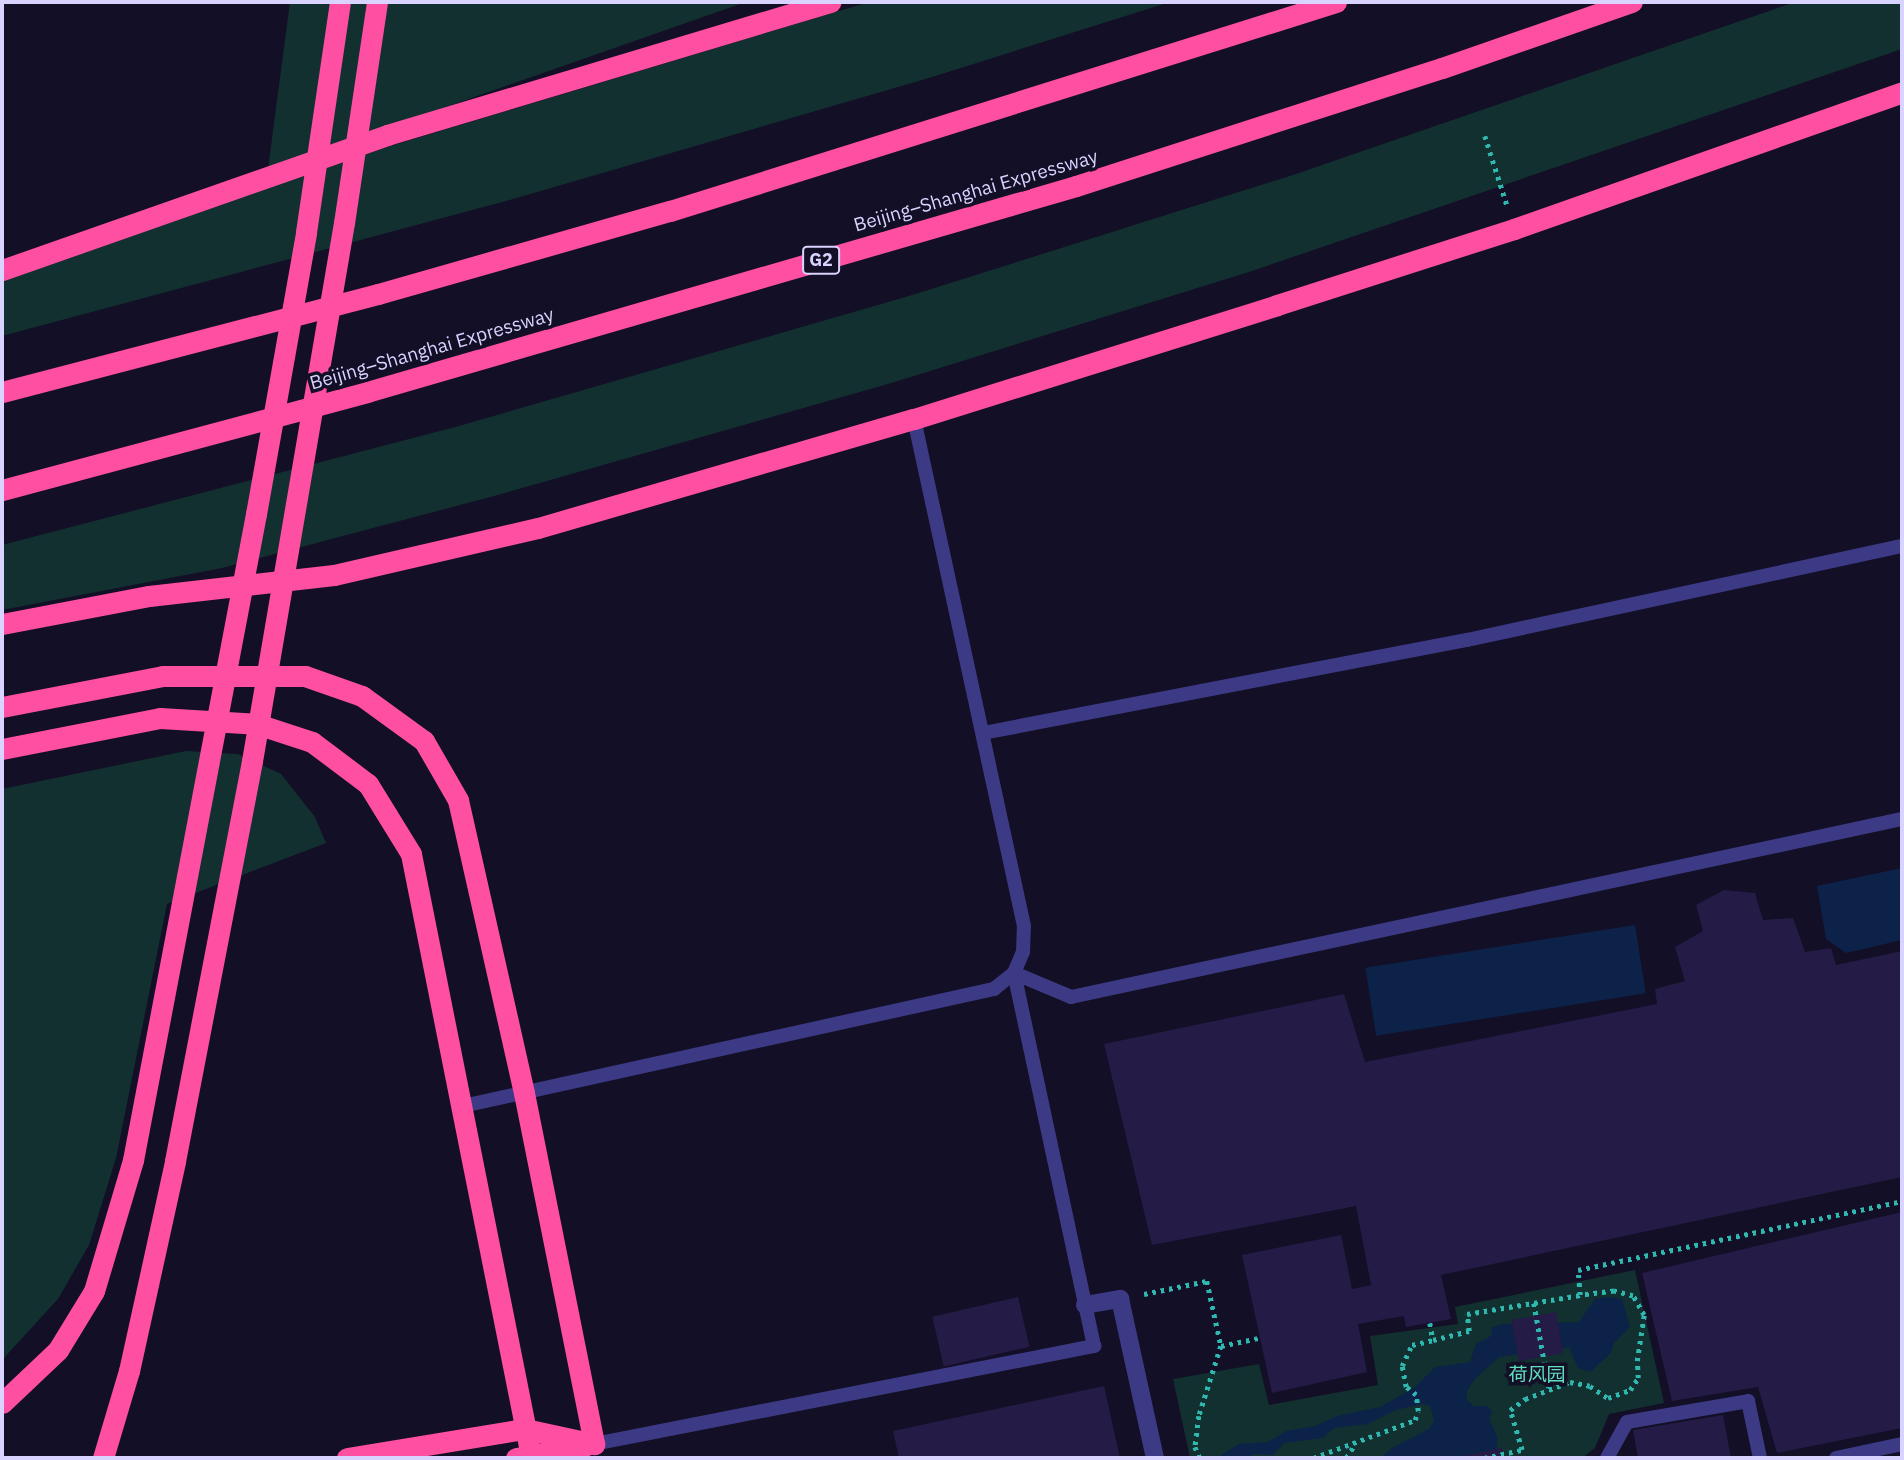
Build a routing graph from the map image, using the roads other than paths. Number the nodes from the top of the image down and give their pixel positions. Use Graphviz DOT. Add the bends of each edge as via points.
graph roads {
  1 [pos="340,2"];
  2 [pos="377,2"];
  3 [pos="783,2"];
  4 [pos="830,2"];
  5 [pos="1336,2"];
  6 [pos="1632,2"];
  7 [pos="576,78"];
  8 [pos="1902,92"];
  9 [pos="2,270"];
  10 [pos="2,393"];
  11 [pos="914,419"];
  12 [pos="2,490"];
  13 [pos="1902,545"];
  14 [pos="2,624"];
  15 [pos="2,706"];
  16 [pos="983,733"];
  17 [pos="2,749"];
  18 [pos="1902,819"];
  19 [pos="1014,973"];
  20 [pos="524,1093"];
  21 [pos="463,1106"];
  22 [pos="1085,1305"];
  23 [pos="2,1404"];
  24 [pos="525,1429"];
  25 [pos="594,1444"];
  26 [pos="1902,1444"];
  27 [pos="523,1457"];
  28 [pos="103,1458"];
  29 [pos="348,1458"];
  30 [pos="1155,1458"];
  31 [pos="1607,1458"];
  32 [pos="1760,1458"];
  33 [pos="1836,1458"];
  1 -- 23 [label="highway, bridge" via="306,232 258,501 133,1160 94,1291 58,1350"];
  2 -- 28 [label="highway, bridge" via="252,761 175,1161 129,1371"];
  3 -- 7 [label="highway"];
  4 -- 7 [label="highway"];
  5 -- 10 [label="highway" via="670,211 378,295"];
  6 -- 12 [label="highway, Beijing–Shanghai Expressway / G2" via="1076,186 367,392"];
  7 -- 9 [label="highway" via="387,135"];
  8 -- 11 [label="highway" via="1514,229"];
  11 -- 14 [label="highway" via="538,528 334,575 149,596"];
  11 -- 16 [label="lane"];
  13 -- 16 [label="lane" via="1467,640"];
  15 -- 20 [label="highway" via="163,676 305,676 362,696 424,741 458,800"];
  16 -- 19 [label="lane" via="1024,926 1024,953"];
  17 -- 21 [label="highway" via="160,718 257,724 312,742 368,784 411,854"];
  18 -- 19 [label="lane" via="1070,997"];
  19 -- 20 [label="lane" via="994,989"];
  19 -- 22 [label="lane"];
  20 -- 21 [label="lane"];
  20 -- 25 [label="highway"];
  21 -- 24 [label="highway"];
  22 -- 25 [label="lane" via="1094,1346"];
  22 -- 30 [label="street" via="1120,1300"];
  24 -- 25 [label="highway"];
  24 -- 27 [label="highway"];
  24 -- 29 [label="highway"];
  25 -- 27 [label="highway"];
  26 -- 33 [label="lane"];
  31 -- 32 [label="lane" via="1626,1422 1748,1401"];
}
